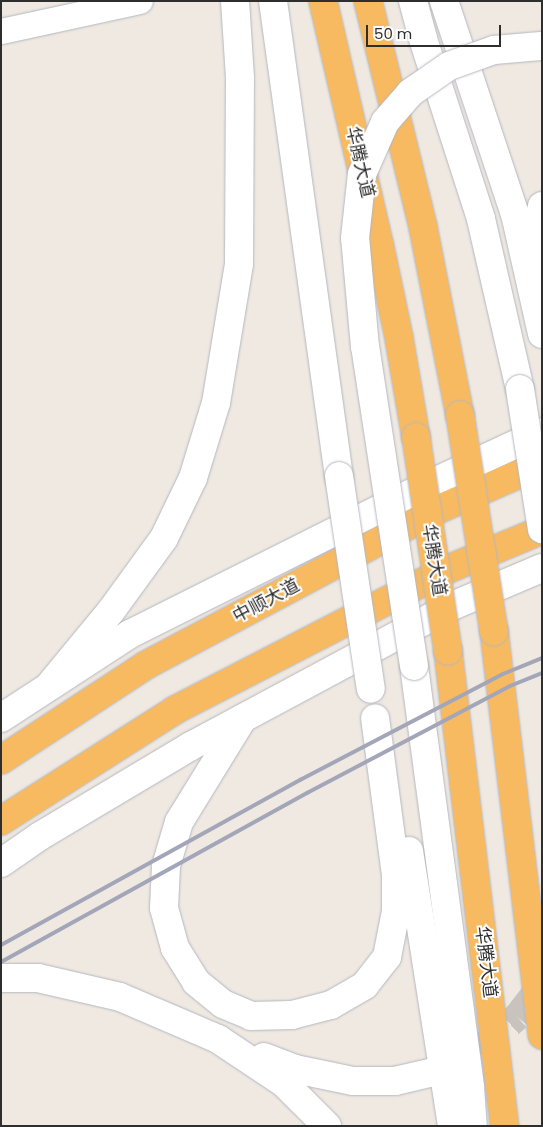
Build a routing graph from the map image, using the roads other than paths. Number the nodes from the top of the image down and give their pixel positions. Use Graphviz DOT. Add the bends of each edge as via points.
graph roads {
  1 [pos="57,1"];
  2 [pos="140,1"];
  3 [pos="235,1"];
  4 [pos="273,1"];
  5 [pos="323,1"];
  6 [pos="368,1"];
  7 [pos="413,1"];
  8 [pos="444,1"];
  9 [pos="1,13"];
  10 [pos="1,31"];
  11 [pos="542,46"];
  12 [pos="542,206"];
  13 [pos="529,276"];
  14 [pos="542,334"];
  15 [pos="542,432"];
  16 [pos="542,464"];
  17 [pos="542,530"];
  18 [pos="542,568"];
  19 [pos="50,685"];
  20 [pos="1,718"];
  21 [pos="243,718"];
  22 [pos="375,718"];
  23 [pos="1,760"];
  24 [pos="1,821"];
  25 [pos="1,863"];
  26 [pos="1,978"];
  27 [pos="542,1035"];
  28 [pos="218,1039"];
  29 [pos="431,1072"];
  30 [pos="327,1126"];
  31 [pos="452,1126"];
  32 [pos="473,1126"];
  33 [pos="505,1126"];
  1 -- 9 [label="street"];
  2 -- 10 [label="street"];
  3 -- 19 [label="main road" via="240,78 239,264 216,403 193,478 164,538 111,611"];
  4 -- 22 [label="main road, bridge"];
  5 -- 33 [label="highway, 华腾大道, bridge" via="399,338 416,437 448,651"];
  6 -- 27 [label="highway, bridge" via="423,227 460,415 494,631"];
  7 -- 17 [label="main road, bridge" via="481,219 520,389"];
  8 -- 13 [label="main road" via="515,214"];
  11 -- 32 [label="main road, bridge" via="494,50 449,66 410,93 385,122 362,174 355,238 365,346 414,666"];
  12 -- 13 [label="main road"];
  13 -- 14 [label="main road"];
  15 -- 19 [label="main road" via="430,484 139,630"];
  16 -- 23 [label="highway, 中顺大道" via="437,510 146,665"];
  17 -- 24 [label="highway" via="446,570 175,710"];
  18 -- 21 [label="main road" via="450,607"];
  19 -- 20 [label="main road"];
  21 -- 22 [label="main road" via="179,822 166,866 164,908 175,948 196,982 223,1004 250,1016 292,1015 331,1005 365,985 387,957 396,911 396,875"];
  21 -- 25 [label="main road" via="40,836"];
  22 -- 31 [label="main road" via="404,820"];
  26 -- 28 [label="main road" via="38,978 120,997"];
  28 -- 29 [label="main road" via="295,1069 353,1081 395,1081"];
  28 -- 30 [label="main road" via="284,1083"];
}
